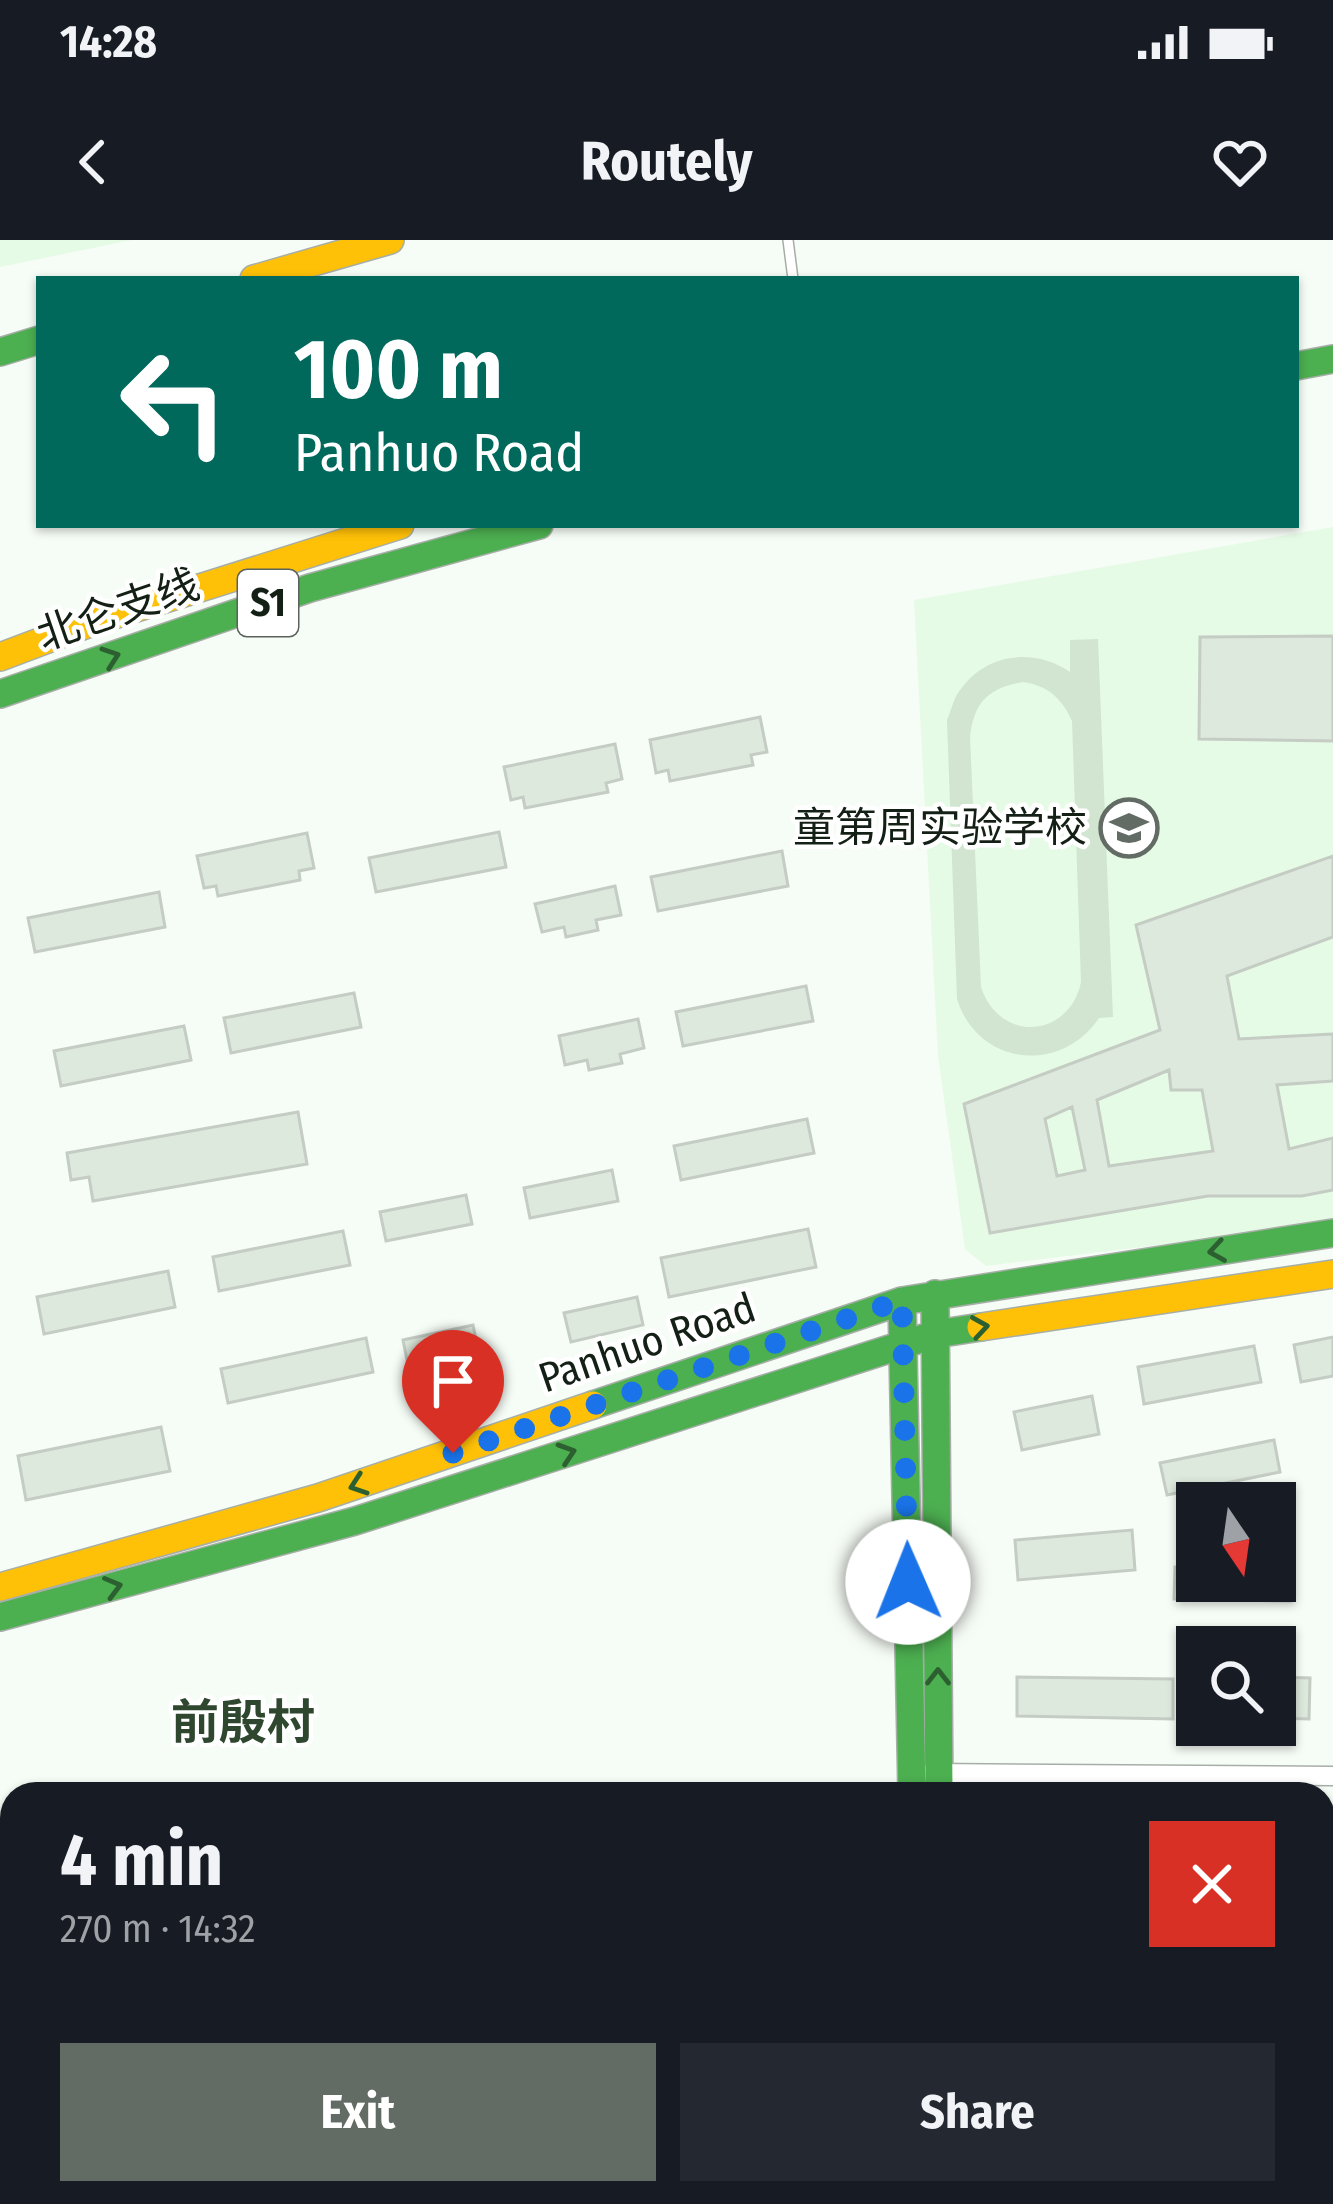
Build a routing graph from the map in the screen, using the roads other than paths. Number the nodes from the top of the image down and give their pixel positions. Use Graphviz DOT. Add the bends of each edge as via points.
graph roads {
  1 [pos="390,240"];
  2 [pos="788,240"];
  3 [pos="264,276"];
  4 [pos="793,276"];
  5 [pos="1333,336"];
  6 [pos="36,341"];
  7 [pos="1299,341"];
  8 [pos="0,352"];
  9 [pos="1333,359"];
  10 [pos="1299,365"];
  11 [pos="390,528"];
  12 [pos="528,528"];
  13 [pos="0,657"];
  14 [pos="0,694"];
  15 [pos="1333,1233"];
  16 [pos="1333,1274"];
  17 [pos="935,1294"];
  18 [pos="902,1300"];
  19 [pos="936,1334"];
  20 [pos="903,1345"];
  21 [pos="0,1588"];
  22 [pos="0,1617"];
  23 [pos="1333,1776"];
  24 [pos="925,1782"];
  25 [pos="925,1782"];
  26 [pos="1027,1782"];
  1 -- 3 [label="main road"];
  2 -- 4 [label="lane"];
  5 -- 7 [label="main road"];
  6 -- 8 [label="main road"];
  9 -- 10 [label="main road"];
  11 -- 13 [label="main road, 北仑支线 / S1"];
  14 -- 12 [label="main road, 北仑支线 / S1, one-way" via="310,588"];
  15 -- 17 [label="main road, Panhuo Road, one-way"];
  19 -- 16 [label="main road, Panhuo Road, one-way"];
  17 -- 18 [label="main road, Panhuo Road"];
  17 -- 19 [label="main road"];
  18 -- 20 [label="main road"];
  18 -- 21 [label="main road, Panhuo Road, one-way" via="318,1498"];
  19 -- 20 [label="main road, Panhuo Road"];
  24 -- 19 [label="main road, one-way"];
  22 -- 20 [label="main road, Panhuo Road, one-way" via="355,1521"];
  20 -- 25 [label="main road"];
  23 -- 26 [label="street"];
}
